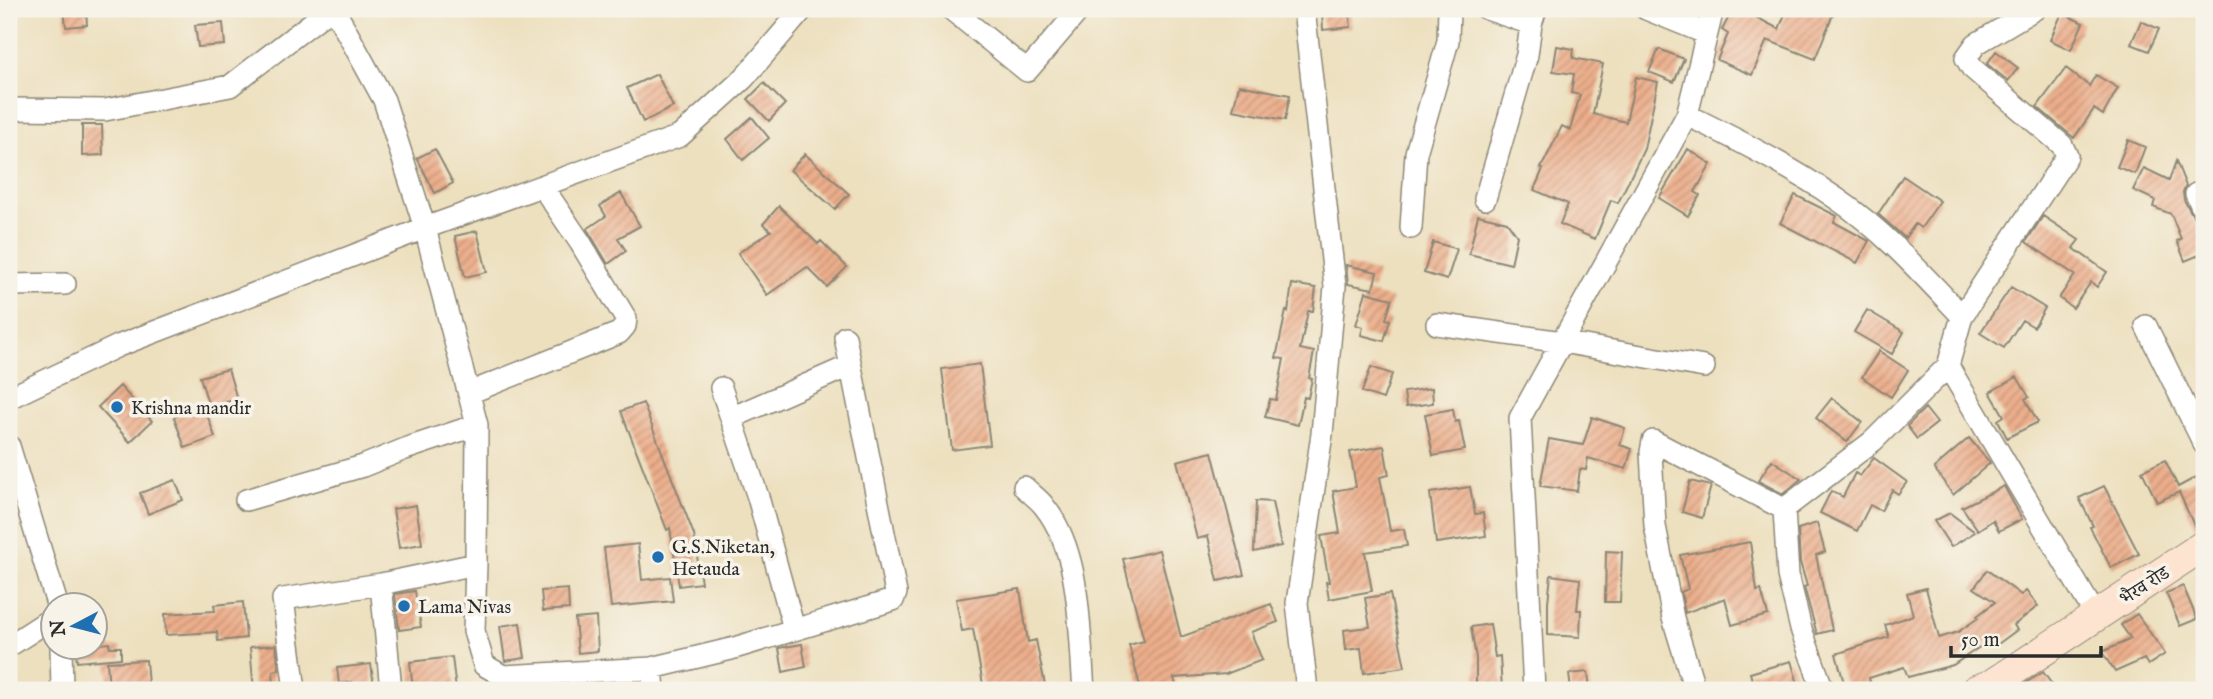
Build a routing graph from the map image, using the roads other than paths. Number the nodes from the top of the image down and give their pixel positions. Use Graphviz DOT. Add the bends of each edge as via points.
graph roads {
  1 [pos="332,9"];
  2 [pos="803,9"];
  3 [pos="951,9"];
  4 [pos="1080,9"];
  5 [pos="1304,9"];
  6 [pos="1449,9"];
  7 [pos="1487,9"];
  8 [pos="1646,9"];
  9 [pos="1713,9"];
  10 [pos="2035,9"];
  11 [pos="1534,16"];
  12 [pos="1705,33"];
  13 [pos="9,109"];
  14 [pos="1686,115"];
  15 [pos="542,187"];
  16 [pos="1485,199"];
  17 [pos="425,228"];
  18 [pos="1411,228"];
  19 [pos="65,284"];
  20 [pos="9,285"];
  21 [pos="1962,316"];
  22 [pos="1437,324"];
  23 [pos="2146,326"];
  24 [pos="845,337"];
  25 [pos="1562,342"];
  26 [pos="849,366"];
  27 [pos="1948,366"];
  28 [pos="1704,367"];
  29 [pos="721,388"];
  30 [pos="469,393"];
  31 [pos="9,398"];
  32 [pos="731,418"];
  33 [pos="477,425"];
  34 [pos="2204,444"];
  35 [pos="9,446"];
  36 [pos="1024,487"];
  37 [pos="246,500"];
  38 [pos="1784,509"];
  39 [pos="2203,549"];
  40 [pos="476,564"];
  41 [pos="380,584"];
  42 [pos="53,590"];
  43 [pos="2096,616"];
  44 [pos="38,627"];
  45 [pos="794,629"];
  46 [pos="9,646"];
  47 [pos="61,660"];
  48 [pos="652,668"];
  49 [pos="530,682"];
  50 [pos="1989,688"];
  51 [pos="62,690"];
  52 [pos="295,690"];
  53 [pos="391,690"];
  54 [pos="654,690"];
  55 [pos="1084,690"];
  56 [pos="1307,690"];
  57 [pos="1534,690"];
  58 [pos="1695,690"];
  59 [pos="1823,690"];
  1 -- 13 [label="street" via="230,86 105,110"];
  1 -- 17 [label="street" via="384,100"];
  2 -- 15 [label="street" via="744,78 680,136"];
  3 -- 4 [label="street" via="1027,71"];
  5 -- 56 [label="street" via="1335,286 1322,434 1297,603"];
  6 -- 18 [label="street" via="1448,41 1416,153"];
  7 -- 11 [label="street"];
  8 -- 12 [label="street"];
  9 -- 12 [label="street"];
  10 -- 21 [label="street" via="1976,44 1966,58 2062,145 2067,156"];
  11 -- 16 [label="street"];
  12 -- 14 [label="street"];
  14 -- 21 [label="street" via="1761,151 1838,200 1904,254"];
  14 -- 25 [label="street"];
  15 -- 17 [label="street"];
  15 -- 30 [label="street" via="626,318 625,326 619,333"];
  17 -- 30 [label="street"];
  17 -- 31 [label="street" via="118,346"];
  19 -- 20 [label="street"];
  21 -- 27 [label="street"];
  22 -- 25 [label="street"];
  23 -- 34 [label="street"];
  24 -- 26 [label="street"];
  25 -- 28 [label="street"];
  25 -- 57 [label="street" via="1520,418"];
  26 -- 32 [label="street"];
  26 -- 45 [label="street" via="896,593 893,600"];
  27 -- 38 [label="street" via="1873,441"];
  27 -- 43 [label="street"];
  29 -- 32 [label="street"];
  30 -- 33 [label="street"];
  32 -- 45 [label="street"];
  33 -- 37 [label="street" via="363,466"];
  33 -- 40 [label="street"];
  35 -- 42 [label="street"];
  36 -- 55 [label="street" via="1044,506 1064,542 1074,573"];
  38 -- 58 [label="street" via="1653,441 1655,526 1673,618"];
  38 -- 59 [label="street" via="1788,575"];
  39 -- 43 [label="main road, भैरव रोड"];
  40 -- 41 [label="street"];
  40 -- 49 [label="street" via="474,631 484,665 503,676"];
  41 -- 52 [label="street" via="283,600"];
  41 -- 53 [label="street"];
  43 -- 50 [label="main road, भैरव रोड"];
  44 -- 46 [label="street"];
  45 -- 48 [label="street"];
  47 -- 51 [label="street"];
  48 -- 49 [label="street"];
  48 -- 54 [label="street"];
}
